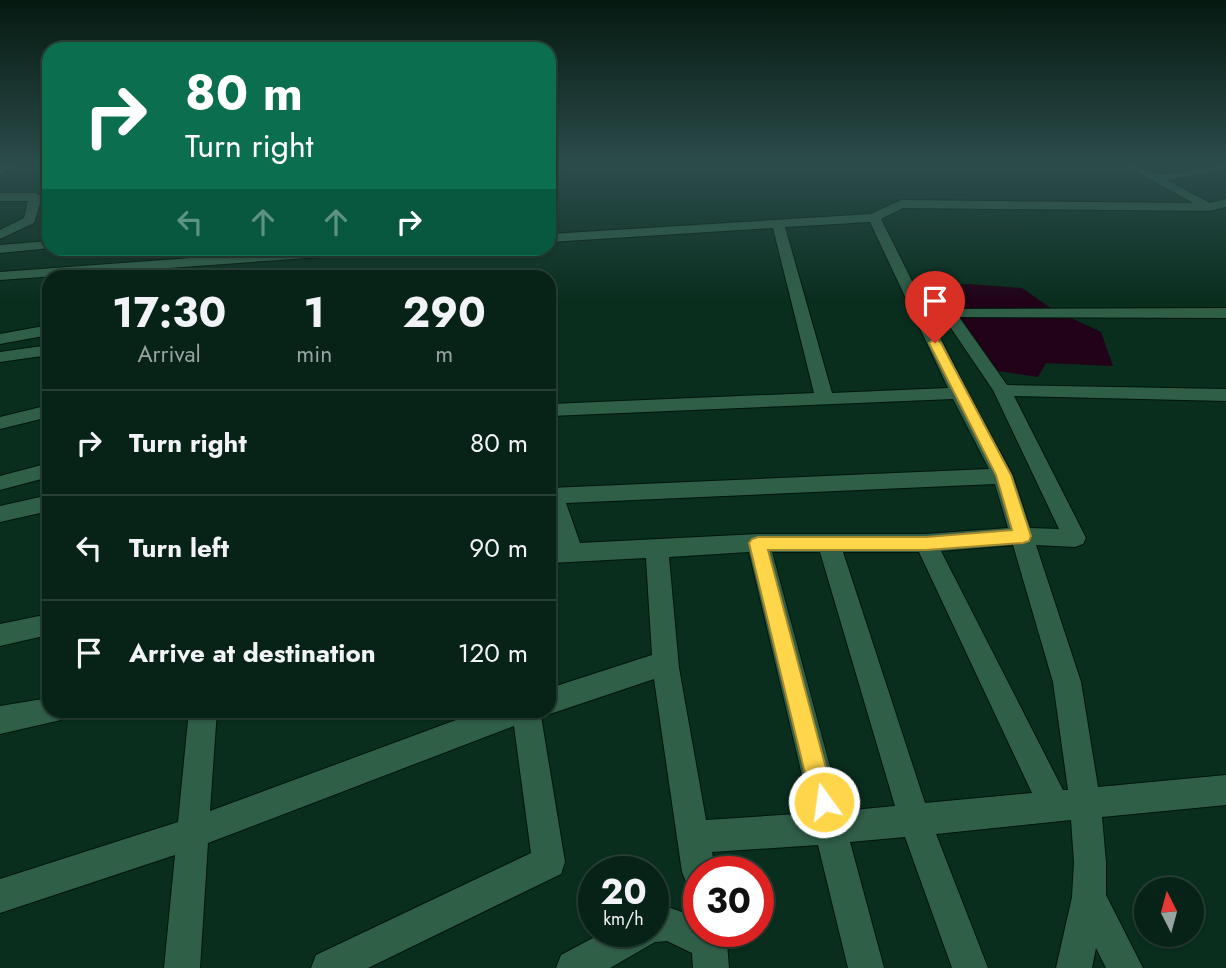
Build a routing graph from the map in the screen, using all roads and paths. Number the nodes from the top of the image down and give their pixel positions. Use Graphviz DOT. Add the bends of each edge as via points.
graph roads {
  1 [pos="30,211"];
  2 [pos="887,211"];
  3 [pos="874,218"];
  4 [pos="778,224"];
  5 [pos="0,235"];
  6 [pos="556,238"];
  7 [pos="42,246"];
  8 [pos="0,249"];
  9 [pos="306,256"];
  10 [pos="156,270"];
  11 [pos="42,275"];
  12 [pos="0,276"];
  13 [pos="1226,313"];
  14 [pos="42,331"];
  15 [pos="0,339"];
  16 [pos="42,351"];
  17 [pos="0,357"];
  18 [pos="1002,390"];
  19 [pos="959,393"];
  20 [pos="1226,395"];
  21 [pos="824,398"];
  22 [pos="556,410"];
  23 [pos="42,413"];
  24 [pos="0,423"];
  25 [pos="42,472"];
  26 [pos="1003,475"];
  27 [pos="0,483"];
  28 [pos="556,497"];
  29 [pos="42,505"];
  30 [pos="556,505"];
  31 [pos="0,514"];
  32 [pos="1023,536"];
  33 [pos="758,543"];
  34 [pos="830,543"];
  35 [pos="926,543"];
  36 [pos="657,548"];
  37 [pos="560,553"];
  38 [pos="40,627"];
  39 [pos="0,635"];
  40 [pos="666,663"];
  41 [pos="556,699"];
  42 [pos="42,713"];
  43 [pos="202,718"];
  44 [pos="502,718"];
  45 [pos="525,718"];
  46 [pos="0,720"];
  47 [pos="1226,790"];
  48 [pos="1070,805"];
  49 [pos="915,820"];
  50 [pos="830,828"];
  51 [pos="193,833"];
  52 [pos="694,837"];
  53 [pos="697,856"];
  54 [pos="0,896"];
  55 [pos="1089,897"];
  56 [pos="612,947"];
  57 [pos="182,968"];
  58 [pos="329,968"];
  59 [pos="573,968"];
  60 [pos="866,968"];
  61 [pos="970,968"];
  62 [pos="1073,968"];
  63 [pos="1125,968"];
  1 -- 5 [label="street" via="35,220"];
  2 -- 3 [label="street"];
  3 -- 4 [label="street"];
  3 -- 19 [label="street"];
  4 -- 6 [label="street"];
  4 -- 21 [label="street"];
  7 -- 8 [label="street"];
  9 -- 10 [label="street"];
  11 -- 12 [label="street"];
  13 -- 18 [label="street" via="948,312"];
  14 -- 15 [label="street"];
  16 -- 17 [label="street"];
  18 -- 20 [label="street"];
  18 -- 32 [label="street" via="1075,538"];
  19 -- 21 [label="street"];
  19 -- 26 [label="street"];
  21 -- 22 [label="street"];
  23 -- 24 [label="street"];
  25 -- 27 [label="street"];
  26 -- 28 [label="street"];
  26 -- 32 [label="street"];
  29 -- 31 [label="street"];
  30 -- 37 [label="street"];
  32 -- 35 [label="street"];
  32 -- 48 [label="street" via="1067,682"];
  33 -- 34 [label="street"];
  33 -- 36 [label="street"];
  33 -- 50 [label="street"];
  34 -- 35 [label="street"];
  34 -- 49 [label="street"];
  35 -- 48 [label="street"];
  36 -- 37 [label="street"];
  36 -- 40 [label="street"];
  38 -- 39 [label="street"];
  40 -- 41 [label="street"];
  40 -- 52 [label="street"];
  42 -- 46 [label="street"];
  43 -- 51 [label="street"];
  44 -- 51 [label="street"];
  45 -- 58 [label="street" via="549,862"];
  47 -- 48 [label="street"];
  48 -- 49 [label="street"];
  48 -- 55 [label="street" via="1090,862"];
  49 -- 50 [label="street"];
  49 -- 61 [label="street"];
  50 -- 52 [label="street"];
  50 -- 60 [label="street"];
  51 -- 54 [label="street"];
  51 -- 57 [label="street"];
  52 -- 53 [label="street"];
  55 -- 62 [label="street"];
  55 -- 63 [label="street"];
  56 -- 59 [label="street"];
}
